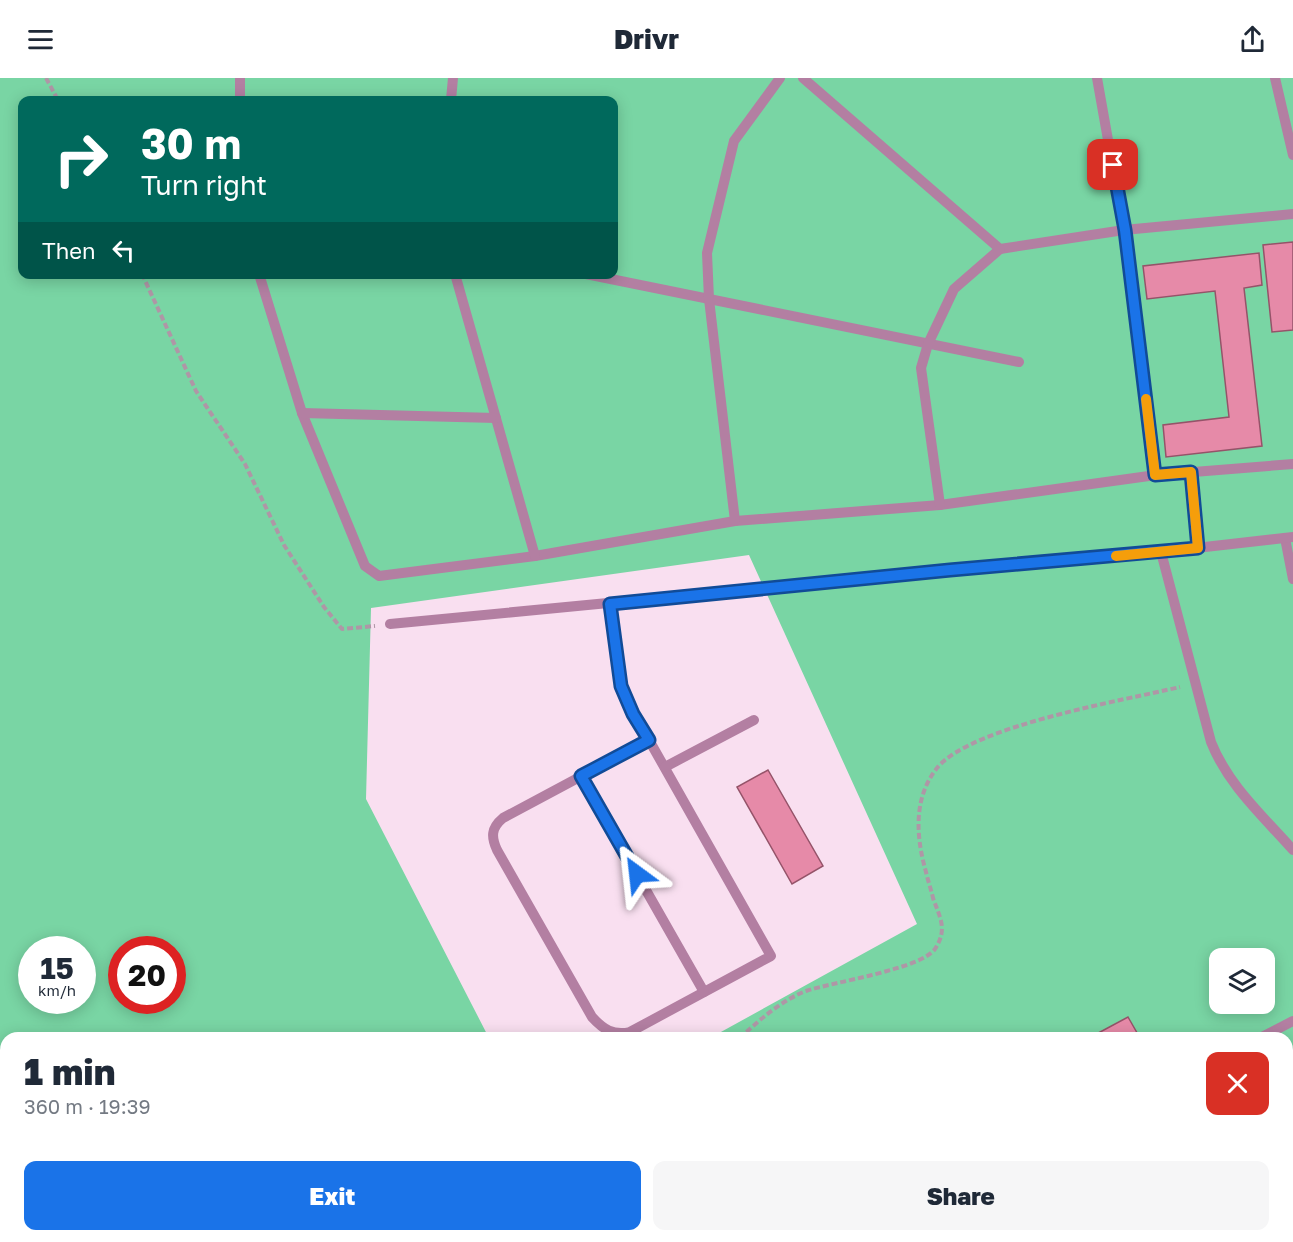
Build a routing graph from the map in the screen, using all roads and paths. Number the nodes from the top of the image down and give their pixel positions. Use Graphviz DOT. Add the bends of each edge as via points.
graph roads {
  1 [pos="46,78"];
  2 [pos="240,78"];
  3 [pos="780,78"];
  4 [pos="803,78"];
  5 [pos="1097,78"];
  6 [pos="1275,78"];
  7 [pos="449,79"];
  8 [pos="56,96"];
  9 [pos="240,96"];
  10 [pos="451,96"];
  11 [pos="1293,155"];
  12 [pos="1293,214"];
  13 [pos="1125,230"];
  14 [pos="1000,249"];
  15 [pos="144,279"];
  16 [pos="261,279"];
  17 [pos="456,279"];
  18 [pos="610,279"];
  19 [pos="709,300"];
  20 [pos="928,344"];
  21 [pos="1018,362"];
  22 [pos="302,413"];
  23 [pos="496,418"];
  24 [pos="1293,464"];
  25 [pos="1191,472"];
  26 [pos="1155,475"];
  27 [pos="940,505"];
  28 [pos="735,521"];
  29 [pos="1289,538"];
  30 [pos="1198,548"];
  31 [pos="1161,552"];
  32 [pos="535,556"];
  33 [pos="1293,579"];
  34 [pos="610,604"];
  35 [pos="390,624"];
  36 [pos="1196,683"];
  37 [pos="754,720"];
  38 [pos="649,740"];
  39 [pos="665,767"];
  40 [pos="581,776"];
  41 [pos="1293,850"];
  42 [pos="704,992"];
  43 [pos="1293,1021"];
  44 [pos="613,1032"];
  45 [pos="630,1032"];
  46 [pos="746,1032"];
  47 [pos="1272,1032"];
  1 -- 8 [label="path"];
  2 -- 9 [label="lane"];
  3 -- 19 [label="lane" via="734,141 707,253"];
  4 -- 14 [label="lane"];
  5 -- 13 [label="lane"];
  6 -- 11 [label="lane"];
  7 -- 10 [label="lane"];
  12 -- 13 [label="lane"];
  13 -- 14 [label="lane"];
  13 -- 26 [label="lane"];
  14 -- 20 [label="lane" via="954,289"];
  15 -- 35 [label="path" via="196,391 245,464 284,545 324,607 342,629"];
  16 -- 22 [label="lane"];
  17 -- 23 [label="lane"];
  18 -- 19 [label="lane"];
  19 -- 20 [label="lane"];
  19 -- 28 [label="lane"];
  20 -- 21 [label="lane"];
  20 -- 27 [label="lane" via="921,368"];
  22 -- 23 [label="lane"];
  22 -- 32 [label="lane" via="365,566 379,576"];
  23 -- 32 [label="lane"];
  24 -- 25 [label="lane"];
  25 -- 26 [label="lane"];
  25 -- 30 [label="lane"];
  26 -- 27 [label="lane"];
  27 -- 28 [label="lane"];
  28 -- 32 [label="lane"];
  29 -- 30 [label="lane"];
  29 -- 33 [label="lane"];
  30 -- 31 [label="lane"];
  31 -- 34 [label="lane"];
  31 -- 36 [label="lane"];
  34 -- 35 [label="lane"];
  34 -- 38 [label="lane" via="621,686"];
  36 -- 41 [label="lane" via="1219,762 1231,781"];
  36 -- 46 [label="path" via="1027,722 961,748 937,767 923,792 918,817 919,849 942,918 941,936 933,952 919,961 804,992"];
  37 -- 39 [label="lane"];
  38 -- 39 [label="lane"];
  38 -- 40 [label="lane"];
  39 -- 42 [label="lane" via="771,956"];
  40 -- 42 [label="lane"];
  40 -- 44 [label="lane" via="496,823 493,842 592,1017"];
  42 -- 45 [label="lane"];
  43 -- 47 [label="lane"];
}
